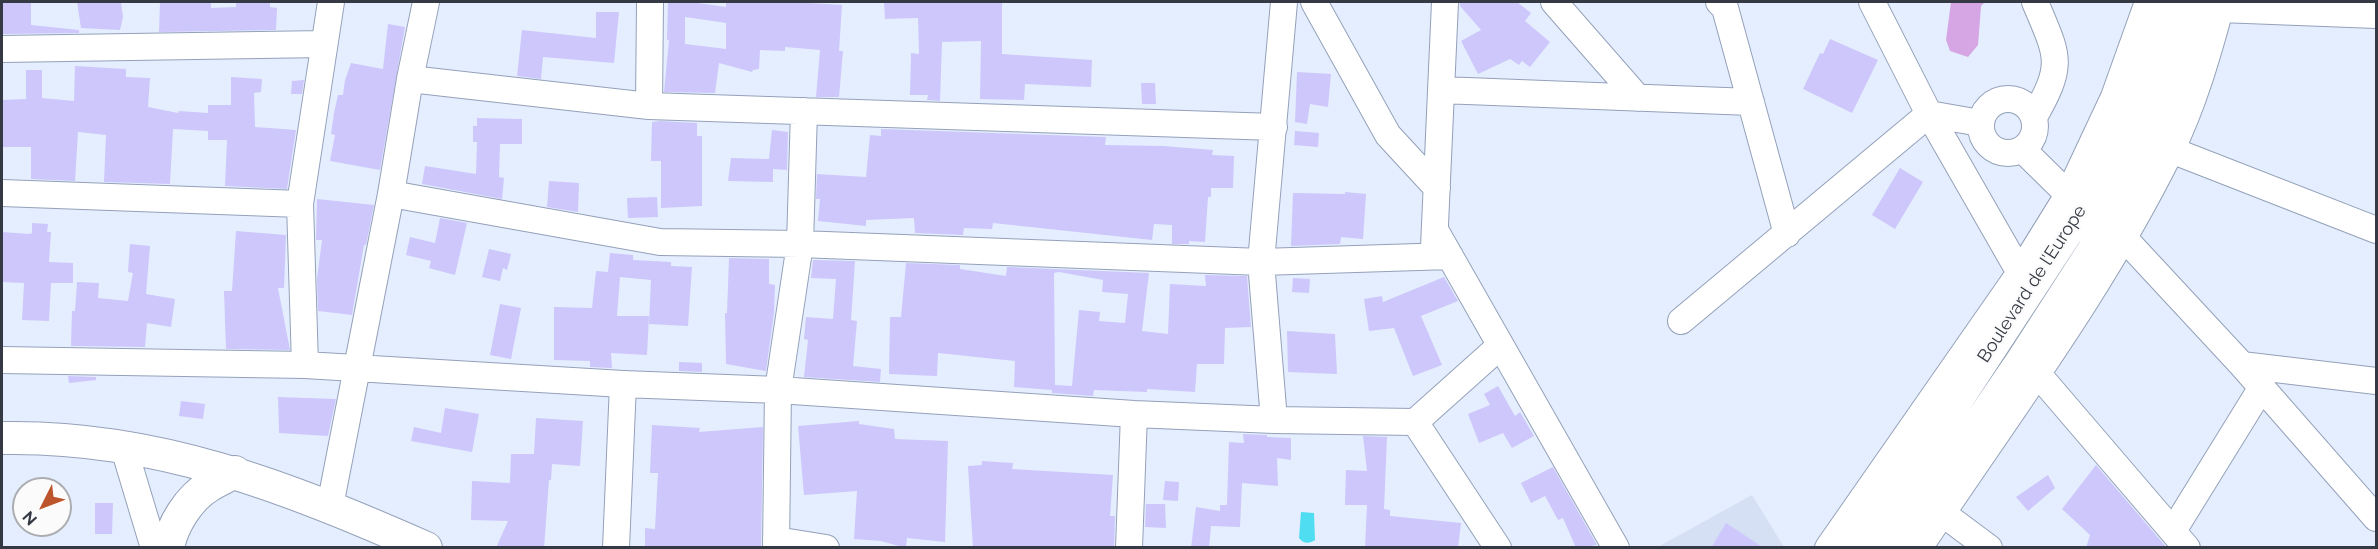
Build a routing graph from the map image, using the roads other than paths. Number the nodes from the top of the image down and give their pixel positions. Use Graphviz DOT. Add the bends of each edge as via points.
graph roads {
  1 [pos="331,2"];
  2 [pos="426,2"];
  3 [pos="650,2"];
  4 [pos="1284,2"];
  5 [pos="1314,2"];
  6 [pos="1445,2"];
  7 [pos="1554,2"];
  8 [pos="1719,2"];
  9 [pos="1872,2"];
  10 [pos="2036,2"];
  11 [pos="2148,2"];
  12 [pos="2168,2"];
  13 [pos="2213,4"];
  14 [pos="2376,15"];
  15 [pos="324,44"];
  16 [pos="2,49"];
  17 [pos="410,78"];
  18 [pos="1441,90"];
  19 [pos="1638,98"];
  20 [pos="1751,102"];
  21 [pos="649,106"];
  22 [pos="804,111"];
  23 [pos="1929,114"];
  24 [pos="2034,117"];
  25 [pos="1980,123"];
  26 [pos="1274,126"];
  27 [pos="2023,150"];
  28 [pos="2171,150"];
  29 [pos="1437,188"];
  30 [pos="2,193"];
  31 [pos="392,194"];
  32 [pos="300,204"];
  33 [pos="2095,217"];
  34 [pos="2376,230"];
  35 [pos="1787,234"];
  36 [pos="800,244"];
  37 [pos="1442,256"];
  38 [pos="1261,262"];
  39 [pos="2024,281"];
  40 [pos="1681,321"];
  41 [pos="1500,346"];
  42 [pos="2,360"];
  43 [pos="305,365"];
  44 [pos="2242,365"];
  45 [pos="356,370"];
  46 [pos="2037,374"];
  47 [pos="2376,381"];
  48 [pos="623,384"];
  49 [pos="2262,387"];
  50 [pos="778,390"];
  51 [pos="1134,414"];
  52 [pos="1274,420"];
  53 [pos="1415,422"];
  54 [pos="2,438"];
  55 [pos="123,445"];
  56 [pos="235,472"];
  57 [pos="330,506"];
  58 [pos="1942,513"];
  59 [pos="2376,518"];
  60 [pos="2180,539"];
  61 [pos="776,544"];
  62 [pos="154,548"];
  63 [pos="168,548"];
  64 [pos="426,548"];
  65 [pos="616,548"];
  66 [pos="826,548"];
  67 [pos="1129,548"];
  68 [pos="1497,548"];
  69 [pos="1616,548"];
  70 [pos="1828,548"];
  71 [pos="1860,548"];
  72 [pos="1895,548"];
  73 [pos="1920,548"];
  74 [pos="1989,548"];
  1 -- 15 [label="street"];
  2 -- 17 [label="street"];
  3 -- 21 [label="street"];
  4 -- 26 [label="street"];
  5 -- 29 [label="street" via="1388,135"];
  6 -- 18 [label="street"];
  7 -- 19 [label="street"];
  8 -- 20 [label="street" via="1725,9"];
  9 -- 23 [label="street"];
  10 -- 24 [label="street" via="2056,59 2050,90"];
  11 -- 33 [label="street" via="2114,97"];
  12 -- 33 [label="highway, Boulevard de l’Europe" via="2112,150"];
  13 -- 14 [label="street"];
  13 -- 28 [label="street" via="2197,84"];
  13 -- 33 [label="highway, Boulevard de l’Europe" via="2139,166"];
  15 -- 16 [label="street"];
  15 -- 32 [label="street"];
  17 -- 21 [label="street"];
  17 -- 31 [label="street"];
  18 -- 19 [label="street"];
  18 -- 29 [label="street"];
  19 -- 20 [label="street"];
  20 -- 35 [label="street"];
  21 -- 22 [label="street"];
  22 -- 26 [label="street"];
  22 -- 36 [label="street"];
  23 -- 25 [label="street"];
  23 -- 35 [label="street"];
  23 -- 39 [label="street"];
  24 -- 25 [label="street" via="2016,100 2004,99 1992,103"];
  24 -- 27 [label="street" via="2035,130"];
  25 -- 27 [label="street" via="1981,136 1999,153"];
  26 -- 38 [label="street"];
  27 -- 33 [label="street"];
  28 -- 33 [label="street"];
  28 -- 34 [label="street"];
  29 -- 37 [label="street" via="1435,230"];
  30 -- 32 [label="street"];
  31 -- 36 [label="street" via="660,242"];
  31 -- 45 [label="street"];
  32 -- 43 [label="street"];
  33 -- 39 [label="highway, Boulevard de l’Europe"];
  33 -- 44 [label="street"];
  33 -- 46 [label="street"];
  33 -- 72 [label="highway, Boulevard de l’Europe" via="2093,252"];
  35 -- 40 [label="street"];
  36 -- 38 [label="street"];
  36 -- 50 [label="street"];
  37 -- 38 [label="street"];
  37 -- 41 [label="street"];
  38 -- 52 [label="street"];
  39 -- 70 [label="street"];
  39 -- 71 [label="highway, Boulevard de l’Europe"];
  41 -- 53 [label="street"];
  41 -- 69 [label="street"];
  42 -- 43 [label="street"];
  43 -- 45 [label="street"];
  44 -- 47 [label="street"];
  44 -- 49 [label="street"];
  45 -- 48 [label="street"];
  45 -- 57 [label="street"];
  46 -- 58 [label="street"];
  46 -- 60 [label="street"];
  48 -- 50 [label="street"];
  48 -- 65 [label="street"];
  49 -- 59 [label="street"];
  49 -- 60 [label="street"];
  50 -- 51 [label="street"];
  50 -- 61 [label="street"];
  51 -- 52 [label="street"];
  51 -- 67 [label="street"];
  52 -- 53 [label="street"];
  53 -- 68 [label="street"];
  54 -- 55 [label="main road"];
  55 -- 56 [label="main road"];
  55 -- 62 [label="street"];
  56 -- 57 [label="main road"];
  56 -- 63 [label="main road" via="208,486 180,515"];
  57 -- 64 [label="main road"];
  58 -- 73 [label="street"];
  58 -- 74 [label="street"];
  61 -- 66 [label="street"];
}
